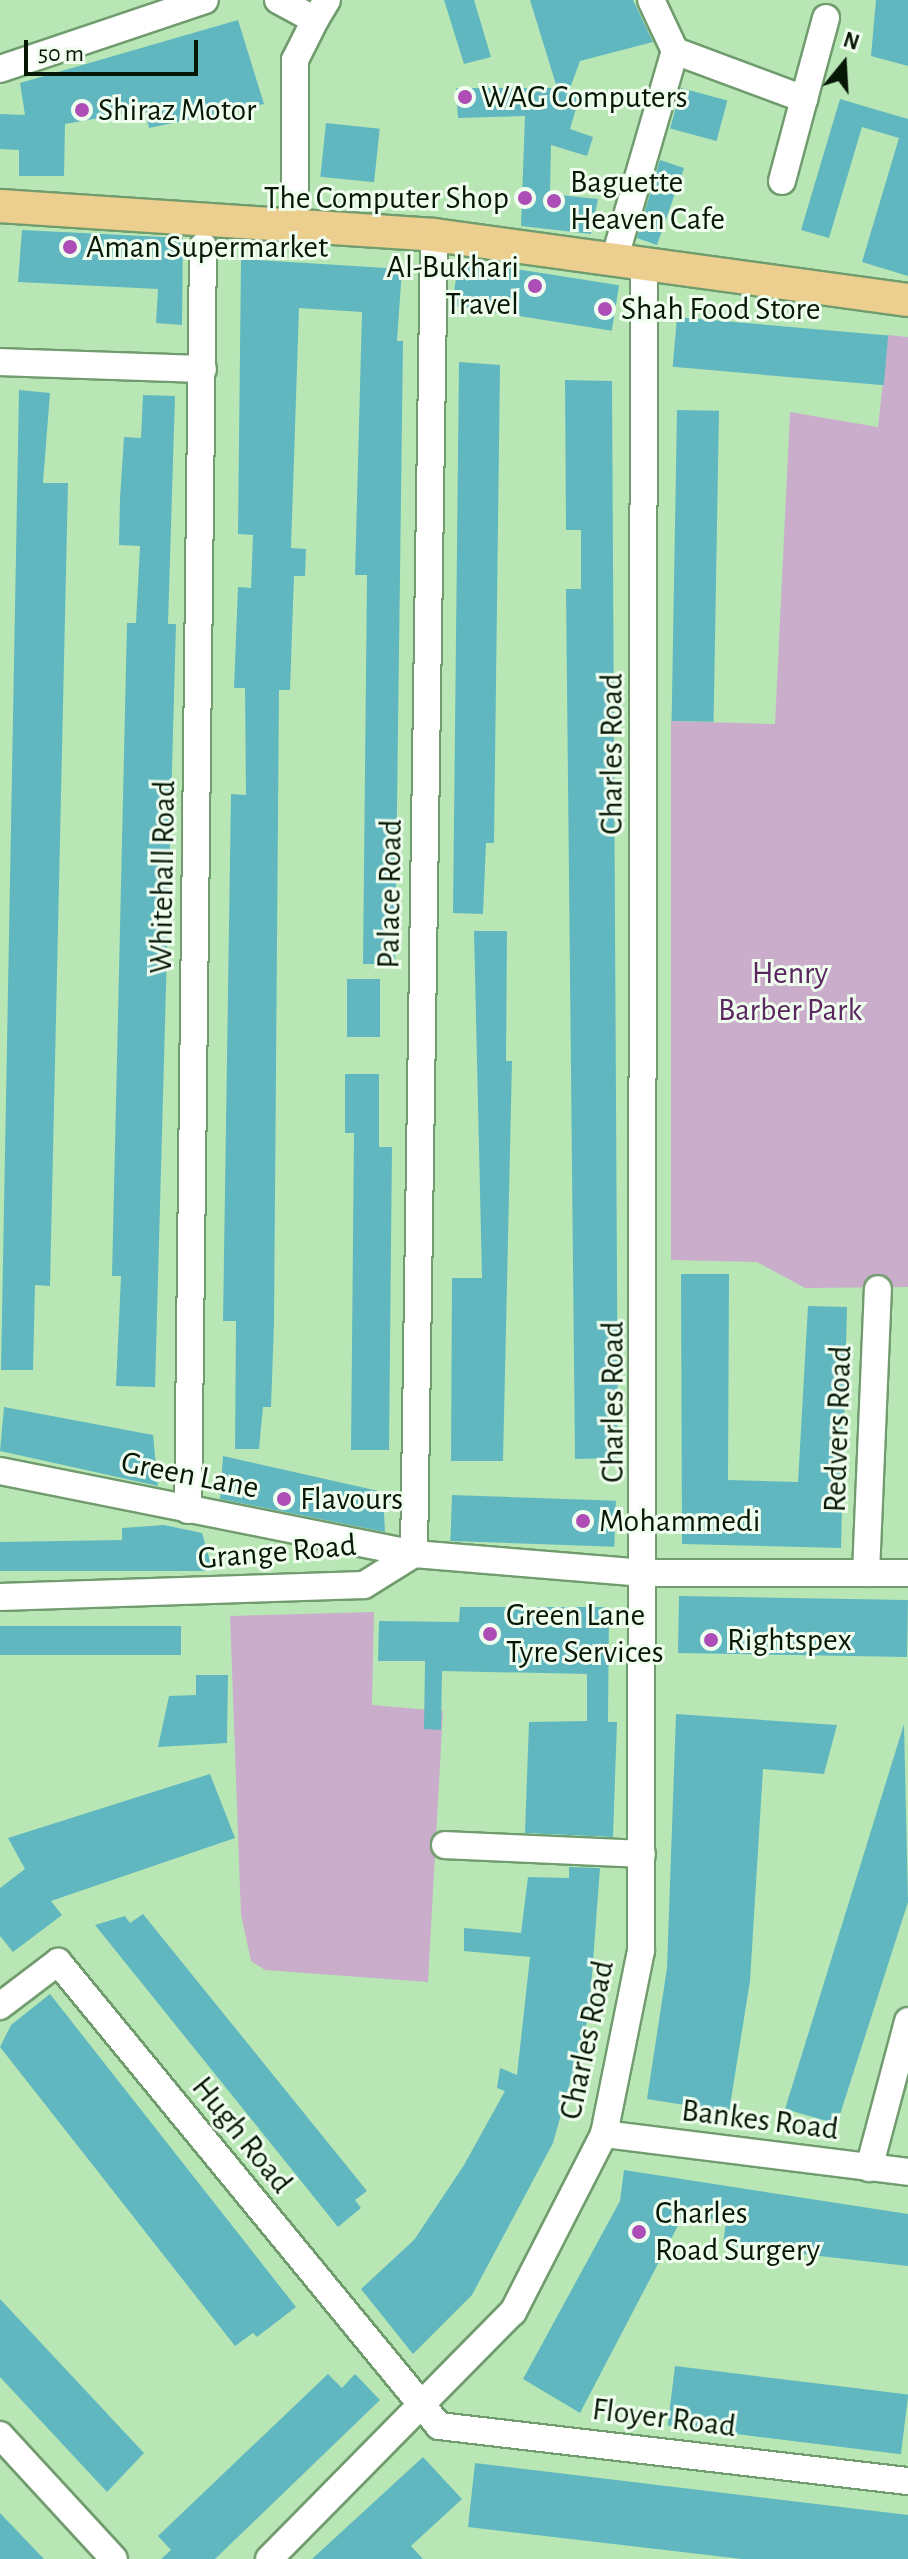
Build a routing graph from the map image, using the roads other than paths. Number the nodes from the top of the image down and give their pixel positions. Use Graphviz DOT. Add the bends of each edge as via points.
graph roads {
  1 [pos="205,0"];
  2 [pos="278,0"];
  3 [pos="651,0"];
  4 [pos="321,10"];
  5 [pos="826,18"];
  6 [pos="675,51"];
  7 [pos="0,69"];
  8 [pos="804,99"];
  9 [pos="782,181"];
  10 [pos="0,206"];
  11 [pos="295,224"];
  12 [pos="434,235"];
  13 [pos="203,246"];
  14 [pos="629,259"];
  15 [pos="908,300"];
  16 [pos="0,362"];
  17 [pos="203,369"];
  18 [pos="878,1289"];
  19 [pos="0,1471"];
  20 [pos="188,1510"];
  21 [pos="414,1554"];
  22 [pos="647,1573"];
  23 [pos="866,1573"];
  24 [pos="908,1573"];
  25 [pos="0,1597"];
  26 [pos="445,1845"];
  27 [pos="642,1854"];
  28 [pos="0,2006"];
  29 [pos="908,2021"];
  30 [pos="604,2134"];
  31 [pos="869,2168"];
  32 [pos="908,2172"];
  33 [pos="420,2408"];
  34 [pos="0,2435"];
  35 [pos="908,2481"];
  36 [pos="114,2559"];
  37 [pos="269,2559"];
  1 -- 7 [label="street"];
  2 -- 4 [label="street"];
  3 -- 6 [label="street"];
  4 -- 11 [label="street" via="295,60"];
  5 -- 8 [label="street"];
  6 -- 8 [label="street"];
  6 -- 14 [label="street, Charles Road"];
  8 -- 9 [label="street"];
  10 -- 11 [label="main road"];
  11 -- 12 [label="main road"];
  12 -- 14 [label="main road"];
  12 -- 21 [label="street, Palace Road"];
  13 -- 17 [label="street, Whitehall Road"];
  14 -- 15 [label="main road"];
  14 -- 22 [label="street, Charles Road"];
  16 -- 17 [label="street"];
  17 -- 20 [label="street, Whitehall Road"];
  18 -- 23 [label="street, Redvers Road"];
  19 -- 20 [label="street, Green Lane"];
  20 -- 21 [label="street, Green Lane"];
  21 -- 22 [label="street"];
  21 -- 25 [label="street, Grange Road" via="364,1585"];
  22 -- 23 [label="street"];
  22 -- 27 [label="street, Charles Road"];
  23 -- 24 [label="street"];
  26 -- 27 [label="street"];
  27 -- 30 [label="street, Charles Road" via="641,1951"];
  28 -- 33 [label="street, Hugh Road" via="58,1962"];
  29 -- 31 [label="street"];
  30 -- 31 [label="street, Bankes Road"];
  30 -- 33 [label="street, Charles Road" via="513,2312"];
  31 -- 32 [label="street, Bankes Road"];
  33 -- 35 [label="street, Floyer Road" via="439,2426"];
  33 -- 37 [label="street, Charles Road"];
  34 -- 36 [label="street"];
}
